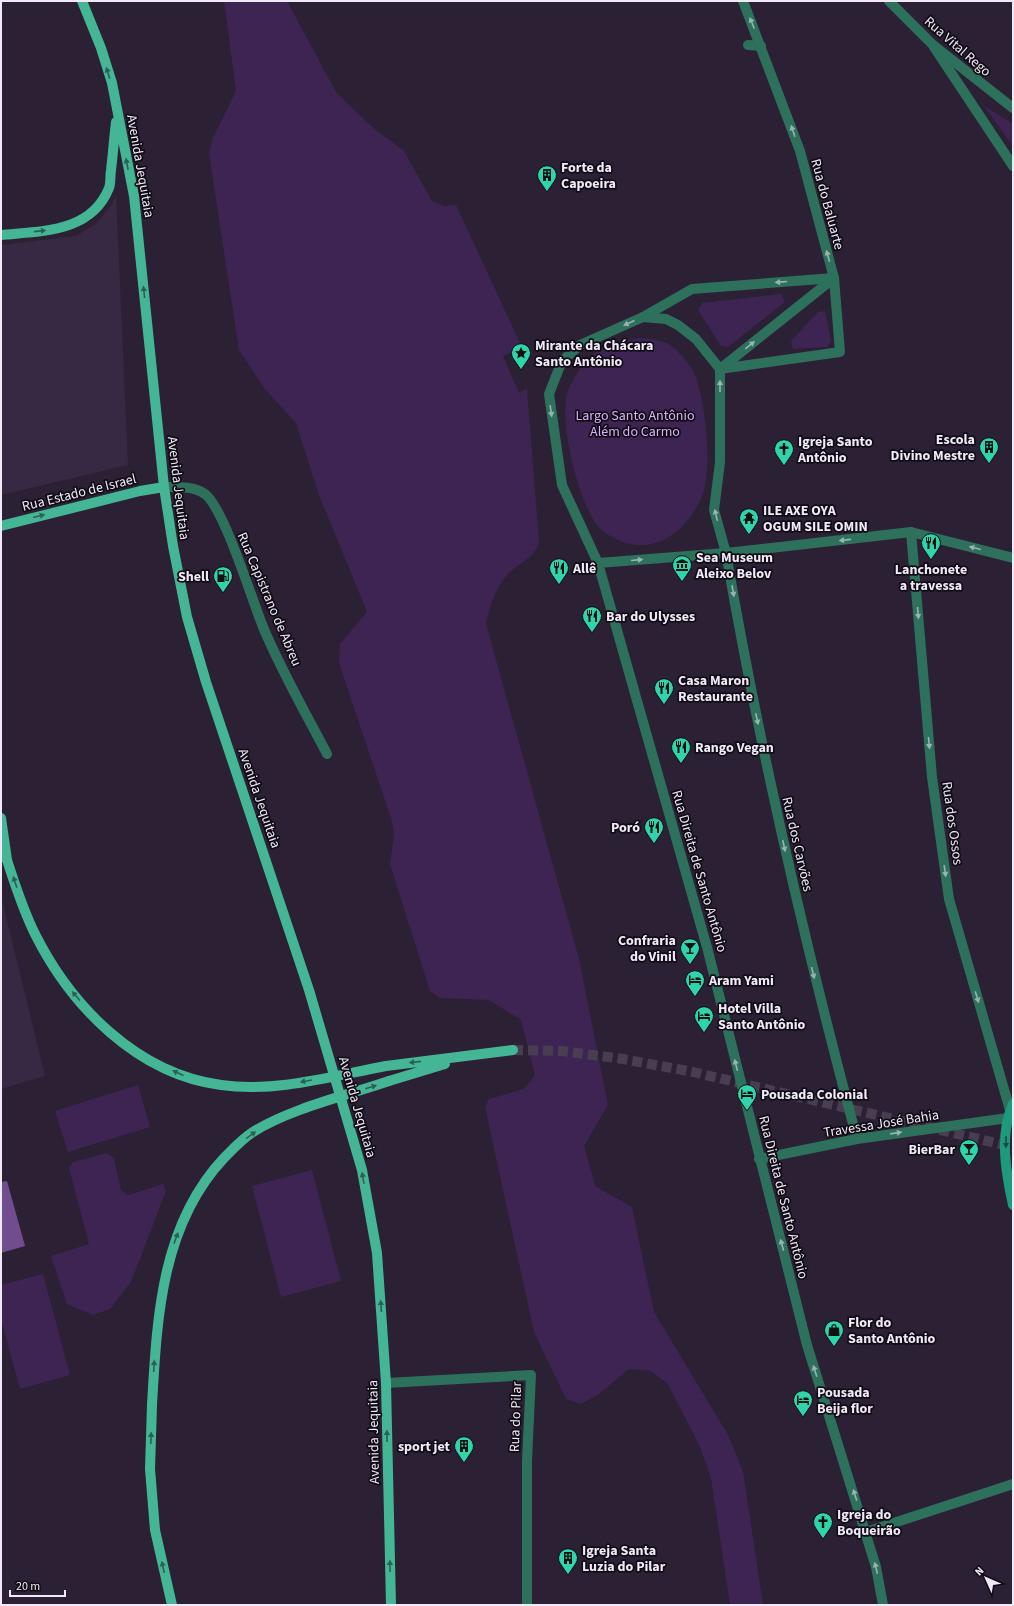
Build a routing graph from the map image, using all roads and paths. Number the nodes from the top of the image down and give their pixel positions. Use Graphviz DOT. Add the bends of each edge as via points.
graph roads {
  1 [pos="82,1"];
  2 [pos="743,1"];
  3 [pos="889,1"];
  4 [pos="748,45"];
  5 [pos="933,45"];
  6 [pos="761,46"];
  7 [pos="1013,108"];
  8 [pos="117,111"];
  9 [pos="1013,166"];
  10 [pos="1,235"];
  11 [pos="834,278"];
  12 [pos="644,317"];
  13 [pos="720,370"];
  14 [pos="164,487"];
  15 [pos="1,526"];
  16 [pos="911,532"];
  17 [pos="726,553"];
  18 [pos="1013,558"];
  19 [pos="598,563"];
  20 [pos="327,754"];
  21 [pos="1,818"];
  22 [pos="513,1050"];
  23 [pos="468,1057"];
  24 [pos="1010,1111"];
  25 [pos="857,1139"];
  26 [pos="759,1159"];
  27 [pos="1013,1205"];
  28 [pos="386,1383"];
  29 [pos="1013,1484"];
  30 [pos="866,1532"];
  31 [pos="172,1605"];
  32 [pos="391,1605"];
  33 [pos="527,1605"];
  34 [pos="884,1605"];
  8 -- 1 [label="main road, Avenida Jequitaia, one-way" via="112,83 101,48"];
  6 -- 2 [label="street, Rua do Baluarte, one-way"];
  3 -- 5 [label="street, Rua Vital Rego"];
  4 -- 6 [label="street"];
  5 -- 7 [label="street, Rua Vital Rego"];
  5 -- 9 [label="street"];
  11 -- 6 [label="street, Rua do Baluarte, one-way" via="800,151"];
  10 -- 8 [label="main road, one-way" via="63,228 78,222 91,212 109,188"];
  14 -- 8 [label="main road, Avenida Jequitaia, one-way" via="134,196"];
  11 -- 12 [label="street, one-way" via="692,289"];
  13 -- 11 [label="street, one-way"];
  11 -- 13 [label="street" via="840,352"];
  12 -- 13 [label="street" via="666,319 678,325 696,340"];
  12 -- 19 [label="street, one-way" via="580,345 562,361 549,394 562,485"];
  17 -- 13 [label="street, one-way" via="714,510 720,462"];
  15 -- 14 [label="main road, Rua Estado de Israel, one-way"];
  14 -- 20 [label="street, Rua Capistrano de Abreu" via="186,488 205,493 218,511 263,627"];
  28 -- 14 [label="main road, Avenida Jequitaia, one-way" via="376,1253 362,1170 309,990 206,682 187,617 172,546"];
  16 -- 17 [label="street, one-way"];
  18 -- 16 [label="street, one-way"];
  16 -- 24 [label="street, Rua dos Ossos, one-way" via="932,777 949,899"];
  19 -- 17 [label="street, one-way"];
  17 -- 25 [label="street, Rua dos Carvões, one-way" via="747,673 788,864"];
  26 -- 19 [label="street, Rua Direita de Santo Antônio, one-way" via="708,951"];
  23 -- 21 [label="main road, one-way, bridge" via="386,1066 304,1082 268,1086 220,1085 184,1076 149,1060 112,1035 90,1014 66,984 34,933 7,860"];
  22 -- 23 [label="main road"];
  31 -- 23 [label="main road, one-way, bridge" via="155,1530 150,1469 152,1405 156,1339 164,1286 173,1248 190,1204 209,1174 234,1147 259,1129 389,1081"];
  25 -- 24 [label="street, Travessa José Bahia, one-way"];
  24 -- 27 [label="main road, one-way" via="1006,1161"];
  25 -- 26 [label="street, Travessa José Bahia"];
  30 -- 26 [label="street, Rua Direita de Santo Antônio, one-way" via="807,1345"];
  32 -- 28 [label="main road, Avenida Jequitaia, one-way"];
  28 -- 33 [label="street, Rua do Pilar" via="531,1375"];
  29 -- 30 [label="street"];
  34 -- 30 [label="street, Rua Direita de Santo Antônio, one-way"];
}
